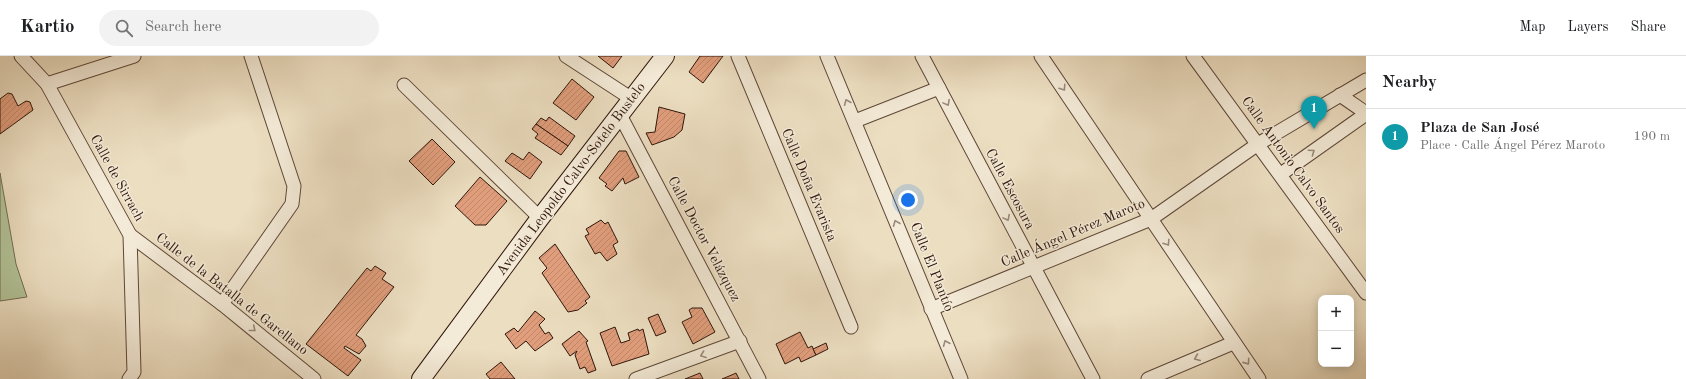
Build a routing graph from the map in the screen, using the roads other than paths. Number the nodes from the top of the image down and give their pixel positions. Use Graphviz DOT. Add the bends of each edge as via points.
graph roads {
  1 [pos="20,56"];
  2 [pos="134,56"];
  3 [pos="251,56"];
  4 [pos="566,56"];
  5 [pos="664,56"];
  6 [pos="738,56"];
  7 [pos="827,56"];
  8 [pos="922,56"];
  9 [pos="1041,56"];
  10 [pos="1193,56"];
  11 [pos="1366,80"];
  12 [pos="47,84"];
  13 [pos="404,85"];
  14 [pos="939,88"];
  15 [pos="1340,95"];
  16 [pos="632,99"];
  17 [pos="1366,113"];
  18 [pos="620,115"];
  19 [pos="855,121"];
  20 [pos="1258,144"];
  21 [pos="1281,174"];
  22 [pos="540,218"];
  23 [pos="1151,219"];
  24 [pos="130,235"];
  25 [pos="1033,268"];
  26 [pos="1366,293"];
  27 [pos="222,304"];
  28 [pos="931,309"];
  29 [pos="851,327"];
  30 [pos="740,341"];
  31 [pos="1233,343"];
  32 [pos="135,377"];
  33 [pos="314,379"];
  34 [pos="421,379"];
  35 [pos="636,379"];
  36 [pos="759,379"];
  37 [pos="960,379"];
  38 [pos="1093,379"];
  39 [pos="1148,379"];
  40 [pos="1259,379"];
  1 -- 12 [label="street, Calle de Sirrach"];
  2 -- 12 [label="street"];
  3 -- 27 [label="street" via="294,186 292,204"];
  4 -- 16 [label="street"];
  5 -- 16 [label="main road, Avenida Leopoldo Calvo-Sotelo Bustelo"];
  6 -- 29 [label="street, Calle Doña Evarista"];
  19 -- 7 [label="street, Calle El Plantío, one-way"];
  8 -- 14 [label="street, Calle Escosura"];
  9 -- 23 [label="street, one-way"];
  10 -- 20 [label="street, Calle Antonio Calvo Santos"];
  11 -- 15 [label="street, Calle Ángel Pérez Maroto"];
  12 -- 24 [label="street, Calle de Sirrach"];
  13 -- 22 [label="street"];
  14 -- 19 [label="street"];
  14 -- 25 [label="street, Calle Escosura, one-way"];
  15 -- 17 [label="street"];
  15 -- 20 [label="street, Calle Ángel Pérez Maroto"];
  16 -- 18 [label="main road, Avenida Leopoldo Calvo-Sotelo Bustelo"];
  21 -- 17 [label="street, one-way"];
  18 -- 22 [label="main road, Avenida Leopoldo Calvo-Sotelo Bustelo"];
  18 -- 30 [label="street, Calle Doctor Velázquez"];
  28 -- 19 [label="street, Calle El Plantío, one-way"];
  20 -- 21 [label="street, Calle Antonio Calvo Santos"];
  20 -- 23 [label="street, Calle Ángel Pérez Maroto"];
  21 -- 26 [label="street, Calle Antonio Calvo Santos"];
  22 -- 34 [label="main road, Avenida Leopoldo Calvo-Sotelo Bustelo"];
  23 -- 25 [label="street, Calle Ángel Pérez Maroto"];
  23 -- 31 [label="street, one-way"];
  24 -- 27 [label="street, Calle de la Batalla de Garellano"];
  24 -- 32 [label="street, Calle de Sirrach"];
  25 -- 28 [label="street, Calle Ángel Pérez Maroto"];
  25 -- 38 [label="street, Calle Escosura"];
  27 -- 33 [label="street, Calle de la Batalla de Garellano, one-way"];
  37 -- 28 [label="street, Calle El Plantío, one-way"];
  30 -- 35 [label="street, one-way"];
  30 -- 36 [label="street, Calle Doctor Velázquez"];
  31 -- 39 [label="street, one-way"];
  31 -- 40 [label="street, one-way"];
}
